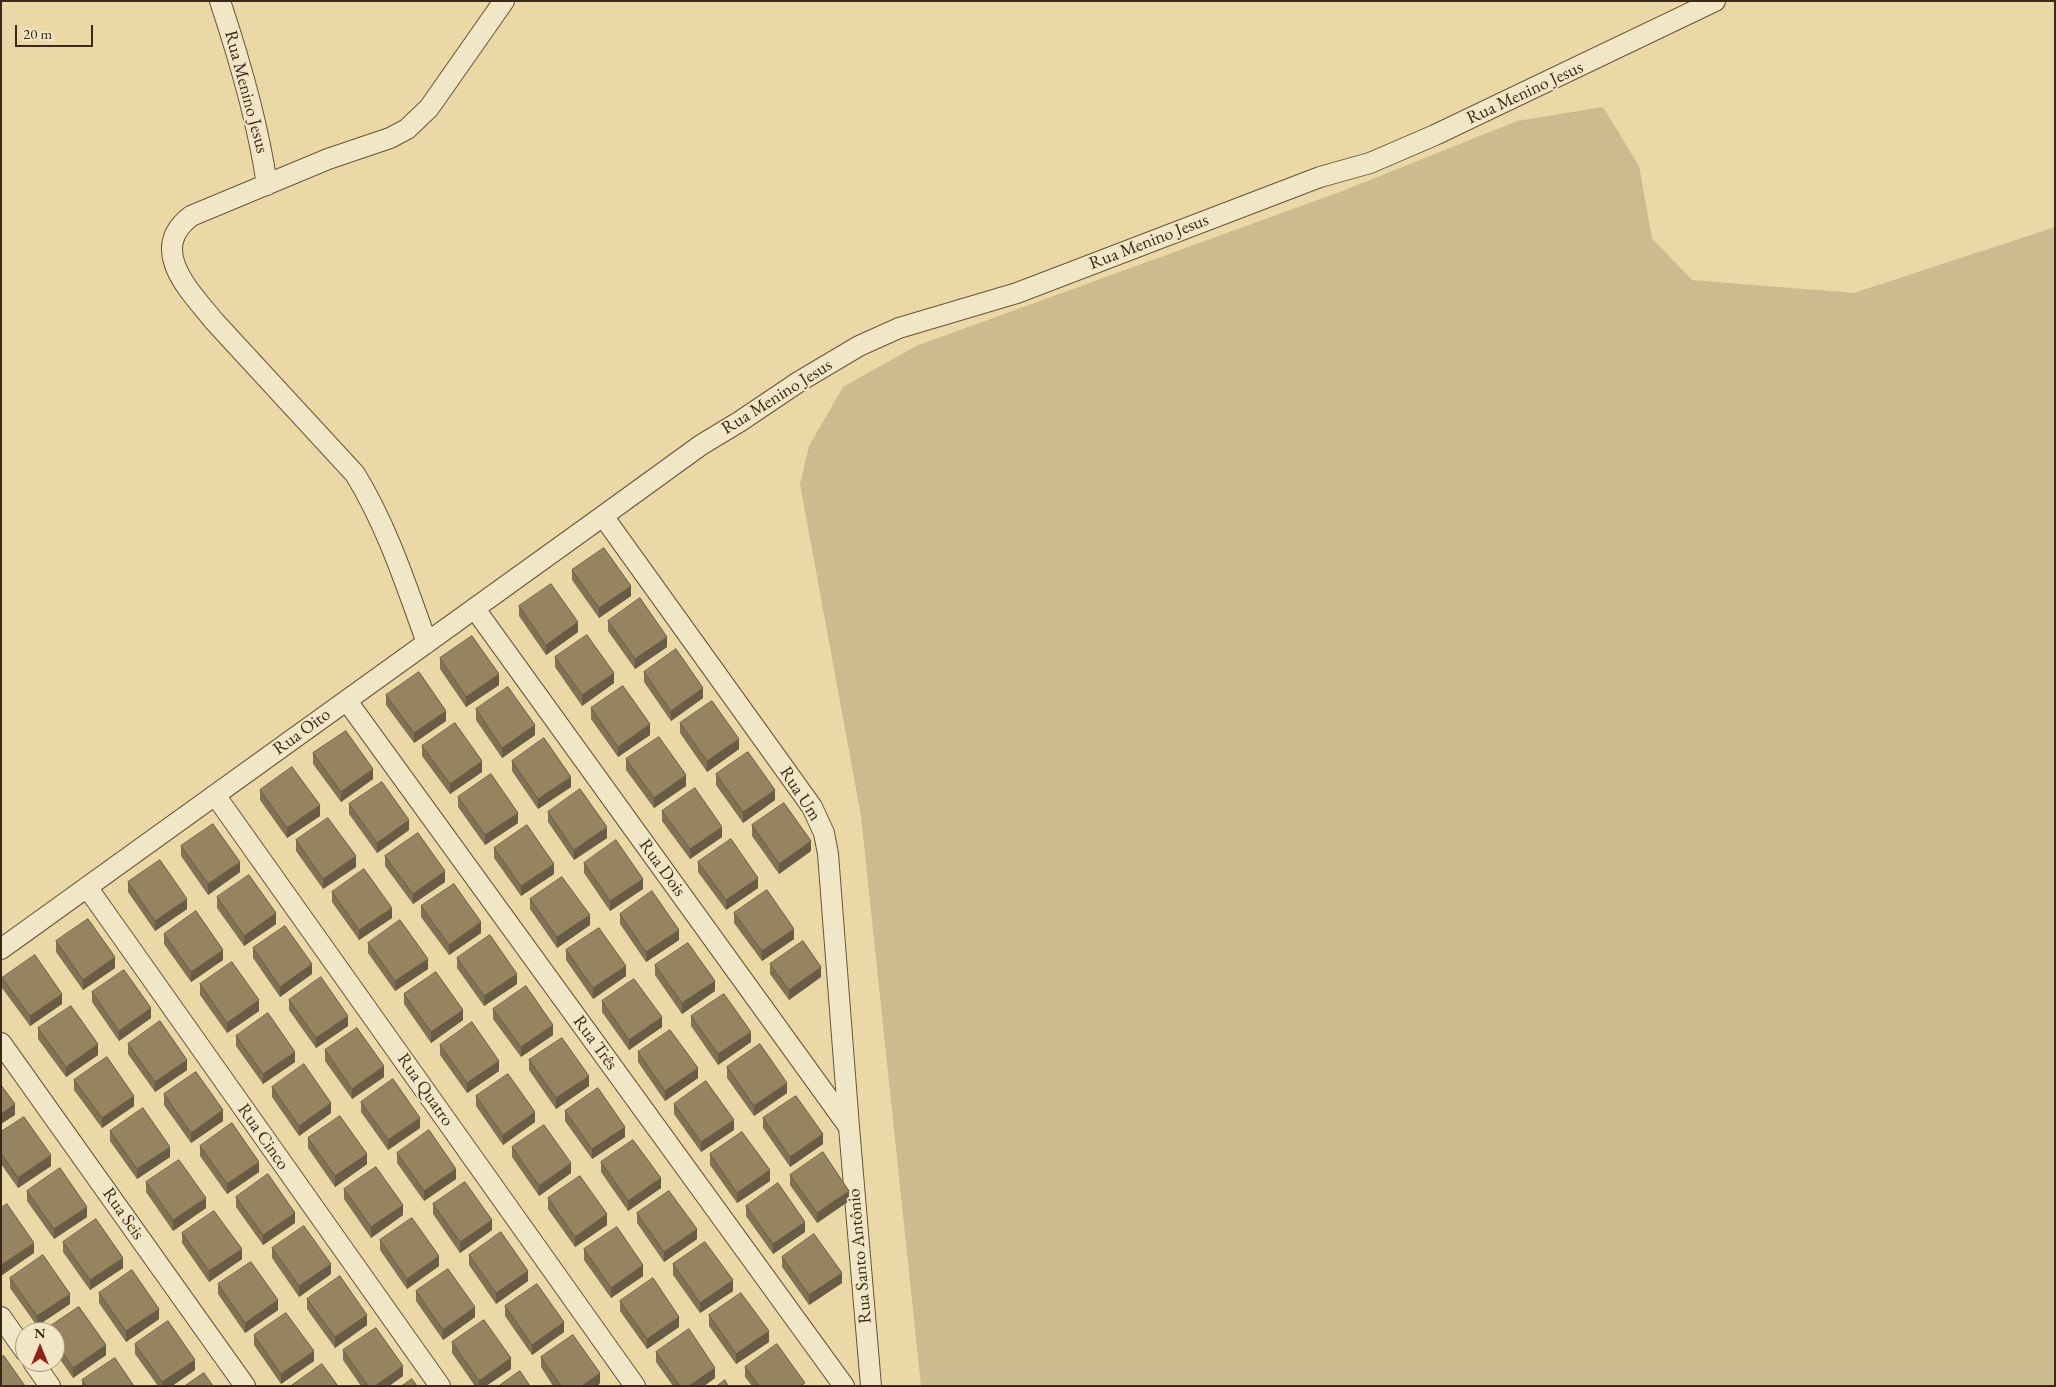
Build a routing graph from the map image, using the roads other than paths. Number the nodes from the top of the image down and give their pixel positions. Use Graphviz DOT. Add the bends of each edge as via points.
graph roads {
  1 [pos="220,1"];
  2 [pos="504,1"];
  3 [pos="1715,1"];
  4 [pos="267,185"];
  5 [pos="604,516"];
  6 [pos="475,609"];
  7 [pos="427,643"];
  8 [pos="347,700"];
  9 [pos="215,795"];
  10 [pos="87,887"];
  11 [pos="1,949"];
  12 [pos="1,1043"];
  13 [pos="849,1127"];
  14 [pos="1,1317"];
  15 [pos="15,1337"];
  16 [pos="40,1372"];
  17 [pos="50,1386"];
  18 [pos="245,1386"];
  19 [pos="440,1386"];
  20 [pos="635,1386"];
  21 [pos="844,1386"];
  22 [pos="871,1386"];
  1 -- 4 [label="street, Rua Menino Jesus" via="252,107"];
  2 -- 4 [label="street" via="429,108 406,128 390,138 328,159"];
  3 -- 5 [label="street, Rua Menino Jesus" via="1386,156 1302,183 1017,293 899,328 859,346 701,445"];
  4 -- 7 [label="street" via="190,216 182,223 172,242 177,271 214,321 355,474 368,494 393,550"];
  5 -- 6 [label="street, Rua Oito"];
  5 -- 13 [label="street, Rua Um" via="812,807 824,832"];
  6 -- 7 [label="street, Rua Oito"];
  6 -- 13 [label="street, Rua Dois"];
  7 -- 8 [label="street, Rua Oito"];
  8 -- 9 [label="street, Rua Oito"];
  8 -- 21 [label="street, Rua Três"];
  9 -- 10 [label="street, Rua Oito"];
  9 -- 20 [label="street, Rua Quatro"];
  10 -- 11 [label="street, Rua Oito"];
  10 -- 19 [label="street, Rua Cinco"];
  12 -- 18 [label="street, Rua Seis"];
  13 -- 22 [label="street, Rua Santo Antônio"];
  14 -- 15 [label="street"];
  16 -- 17 [label="street"];
}
